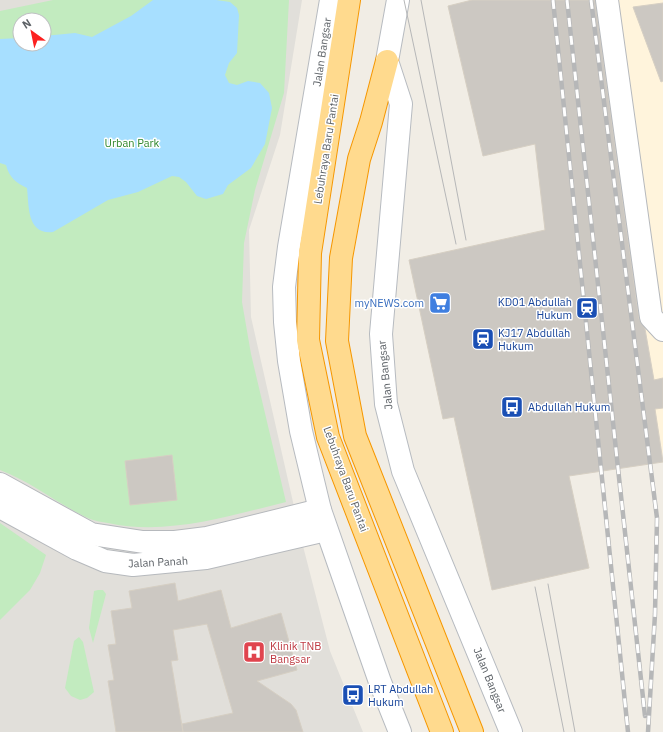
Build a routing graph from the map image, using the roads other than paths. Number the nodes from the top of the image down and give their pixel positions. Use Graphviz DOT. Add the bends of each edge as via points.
graph roads {
  1 [pos="331,0"];
  2 [pos="349,0"];
  3 [pos="398,0"];
  4 [pos="607,0"];
  5 [pos="387,61"];
  6 [pos="663,330"];
  7 [pos="6,498"];
  8 [pos="323,520"];
  9 [pos="400,732"];
  10 [pos="442,732"];
  11 [pos="472,732"];
  12 [pos="511,732"];
  1 -- 8 [label="main road, Jalan Bangsar" via="284,287 289,361 301,431"];
  2 -- 10 [label="highway, Lebuhraya Baru Pantai" via="310,253 308,340 328,437"];
  3 -- 5 [label="main road, Jalan Bangsar"];
  4 -- 6 [label="main road" via="651,317"];
  5 -- 11 [label="highway, Lebuhraya Baru Pantai" via="359,159 341,258 337,341 355,436"];
  5 -- 12 [label="main road, Jalan Bangsar" via="401,104 381,334 386,404 403,470"];
  7 -- 8 [label="main road, Jalan Panah" via="77,550 104,561 133,565 206,558"];
  8 -- 9 [label="main road, Jalan Bangsar"];
}
